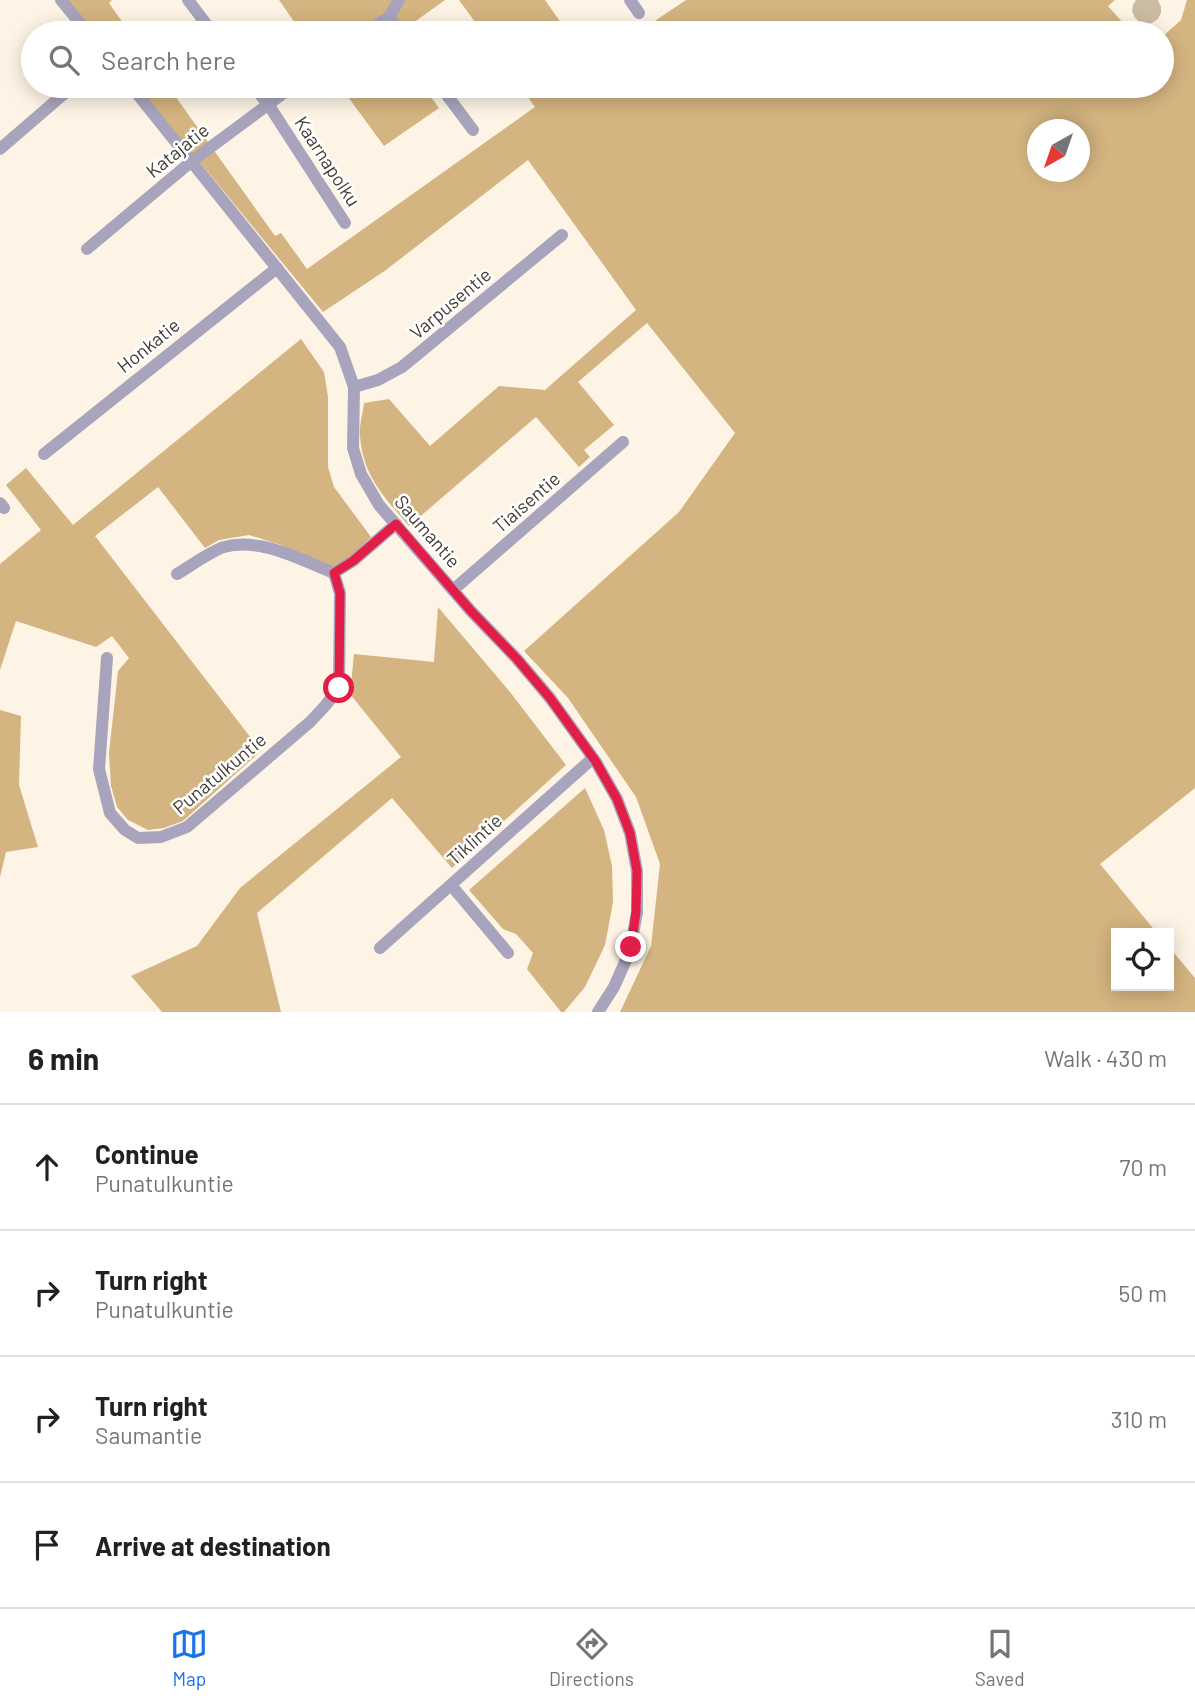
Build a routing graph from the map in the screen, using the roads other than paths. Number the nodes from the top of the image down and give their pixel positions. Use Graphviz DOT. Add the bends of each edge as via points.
graph roads {
  1 [pos="61,0"];
  2 [pos="188,0"];
  3 [pos="399,0"];
  4 [pos="630,0"];
  5 [pos="639,13"];
  6 [pos="389,17"];
  7 [pos="78,21"];
  8 [pos="205,21"];
  9 [pos="383,21"];
  10 [pos="392,21"];
  11 [pos="60,98"];
  12 [pos="141,98"];
  13 [pos="263,98"];
  14 [pos="276,98"];
  15 [pos="449,98"];
  16 [pos="268,104"];
  17 [pos="473,130"];
  18 [pos="0,149"];
  19 [pos="192,161"];
  20 [pos="345,223"];
  21 [pos="562,235"];
  22 [pos="87,249"];
  23 [pos="277,268"];
  24 [pos="354,387"];
  25 [pos="623,442"];
  26 [pos="44,454"];
  27 [pos="396,524"];
  28 [pos="334,573"];
  29 [pos="177,574"];
  30 [pos="453,590"];
  31 [pos="107,658"];
  32 [pos="593,758"];
  33 [pos="451,885"];
  34 [pos="380,948"];
  35 [pos="508,953"];
  36 [pos="598,1012"];
  1 -- 7 [label="street"];
  2 -- 8 [label="street"];
  3 -- 6 [label="street"];
  4 -- 5 [label="street"];
  6 -- 9 [label="street"];
  6 -- 10 [label="street"];
  11 -- 18 [label="street"];
  12 -- 19 [label="street, Saumantie"];
  13 -- 16 [label="street, Kaarnapolku"];
  14 -- 16 [label="street, Katajatie"];
  15 -- 17 [label="street"];
  16 -- 19 [label="street, Katajatie"];
  16 -- 20 [label="street, Kaarnapolku"];
  19 -- 22 [label="street, Katajatie"];
  19 -- 23 [label="street, Saumantie"];
  21 -- 24 [label="street, Varpusentie" via="402,367"];
  23 -- 24 [label="street, Saumantie" via="340,346"];
  23 -- 26 [label="street, Honkatie"];
  24 -- 27 [label="street, Saumantie" via="353,448 361,474"];
  25 -- 30 [label="street, Tiaisentie"];
  27 -- 28 [label="street"];
  27 -- 30 [label="street, Saumantie"];
  28 -- 29 [label="street" via="248,544 222,548"];
  28 -- 31 [label="street, Punatulkuntie" via="340,593 339,688 310,722 187,827 161,837 138,838 110,813 99,769"];
  30 -- 32 [label="street, Saumantie" via="550,698"];
  32 -- 33 [label="street, Tiklintie"];
  32 -- 36 [label="street, Saumantie" via="617,799 637,871 630,951"];
  33 -- 34 [label="street, Tiklintie"];
  33 -- 35 [label="street"];
}
